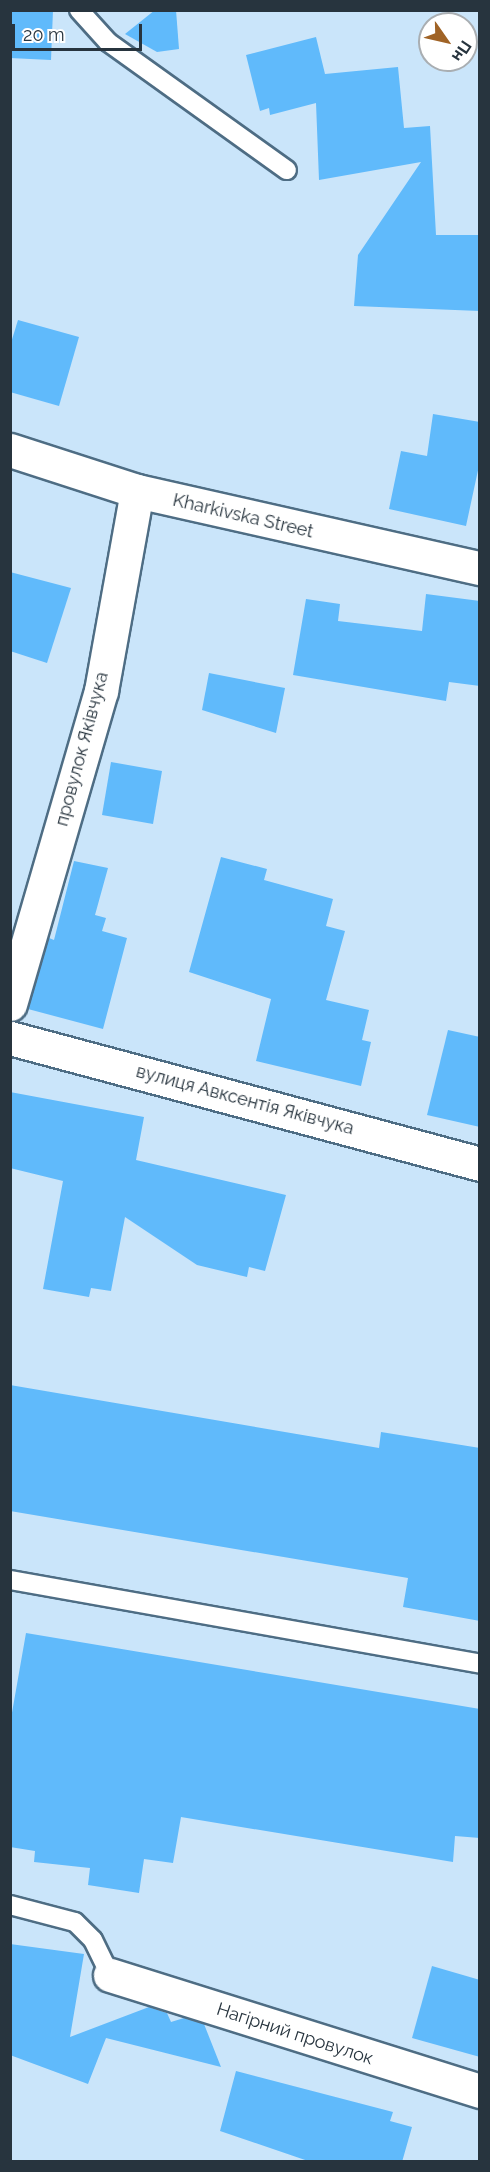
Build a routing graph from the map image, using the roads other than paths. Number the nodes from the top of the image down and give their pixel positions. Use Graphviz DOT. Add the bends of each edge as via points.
graph roads {
  1 [pos="79,10"];
  2 [pos="287,170"];
  3 [pos="10,450"];
  4 [pos="137,491"];
  5 [pos="480,568"];
  6 [pos="10,1004"];
  7 [pos="10,1038"];
  8 [pos="480,1164"];
  9 [pos="10,1580"];
  10 [pos="480,1664"];
  11 [pos="10,1905"];
  12 [pos="110,1975"];
  13 [pos="480,2091"];
  1 -- 2 [label="lane" via="108,42"];
  3 -- 4 [label="street, Kharkivska Street"];
  4 -- 5 [label="street, Kharkivska Street"];
  4 -- 6 [label="street, провулок Яківчука" via="101,690"];
  7 -- 8 [label="street, вулиця Авксентія Яківчука"];
  9 -- 10 [label="lane"];
  11 -- 12 [label="lane" via="75,1922 93,1940"];
  12 -- 13 [label="street, Нагірний провулок"];
}
